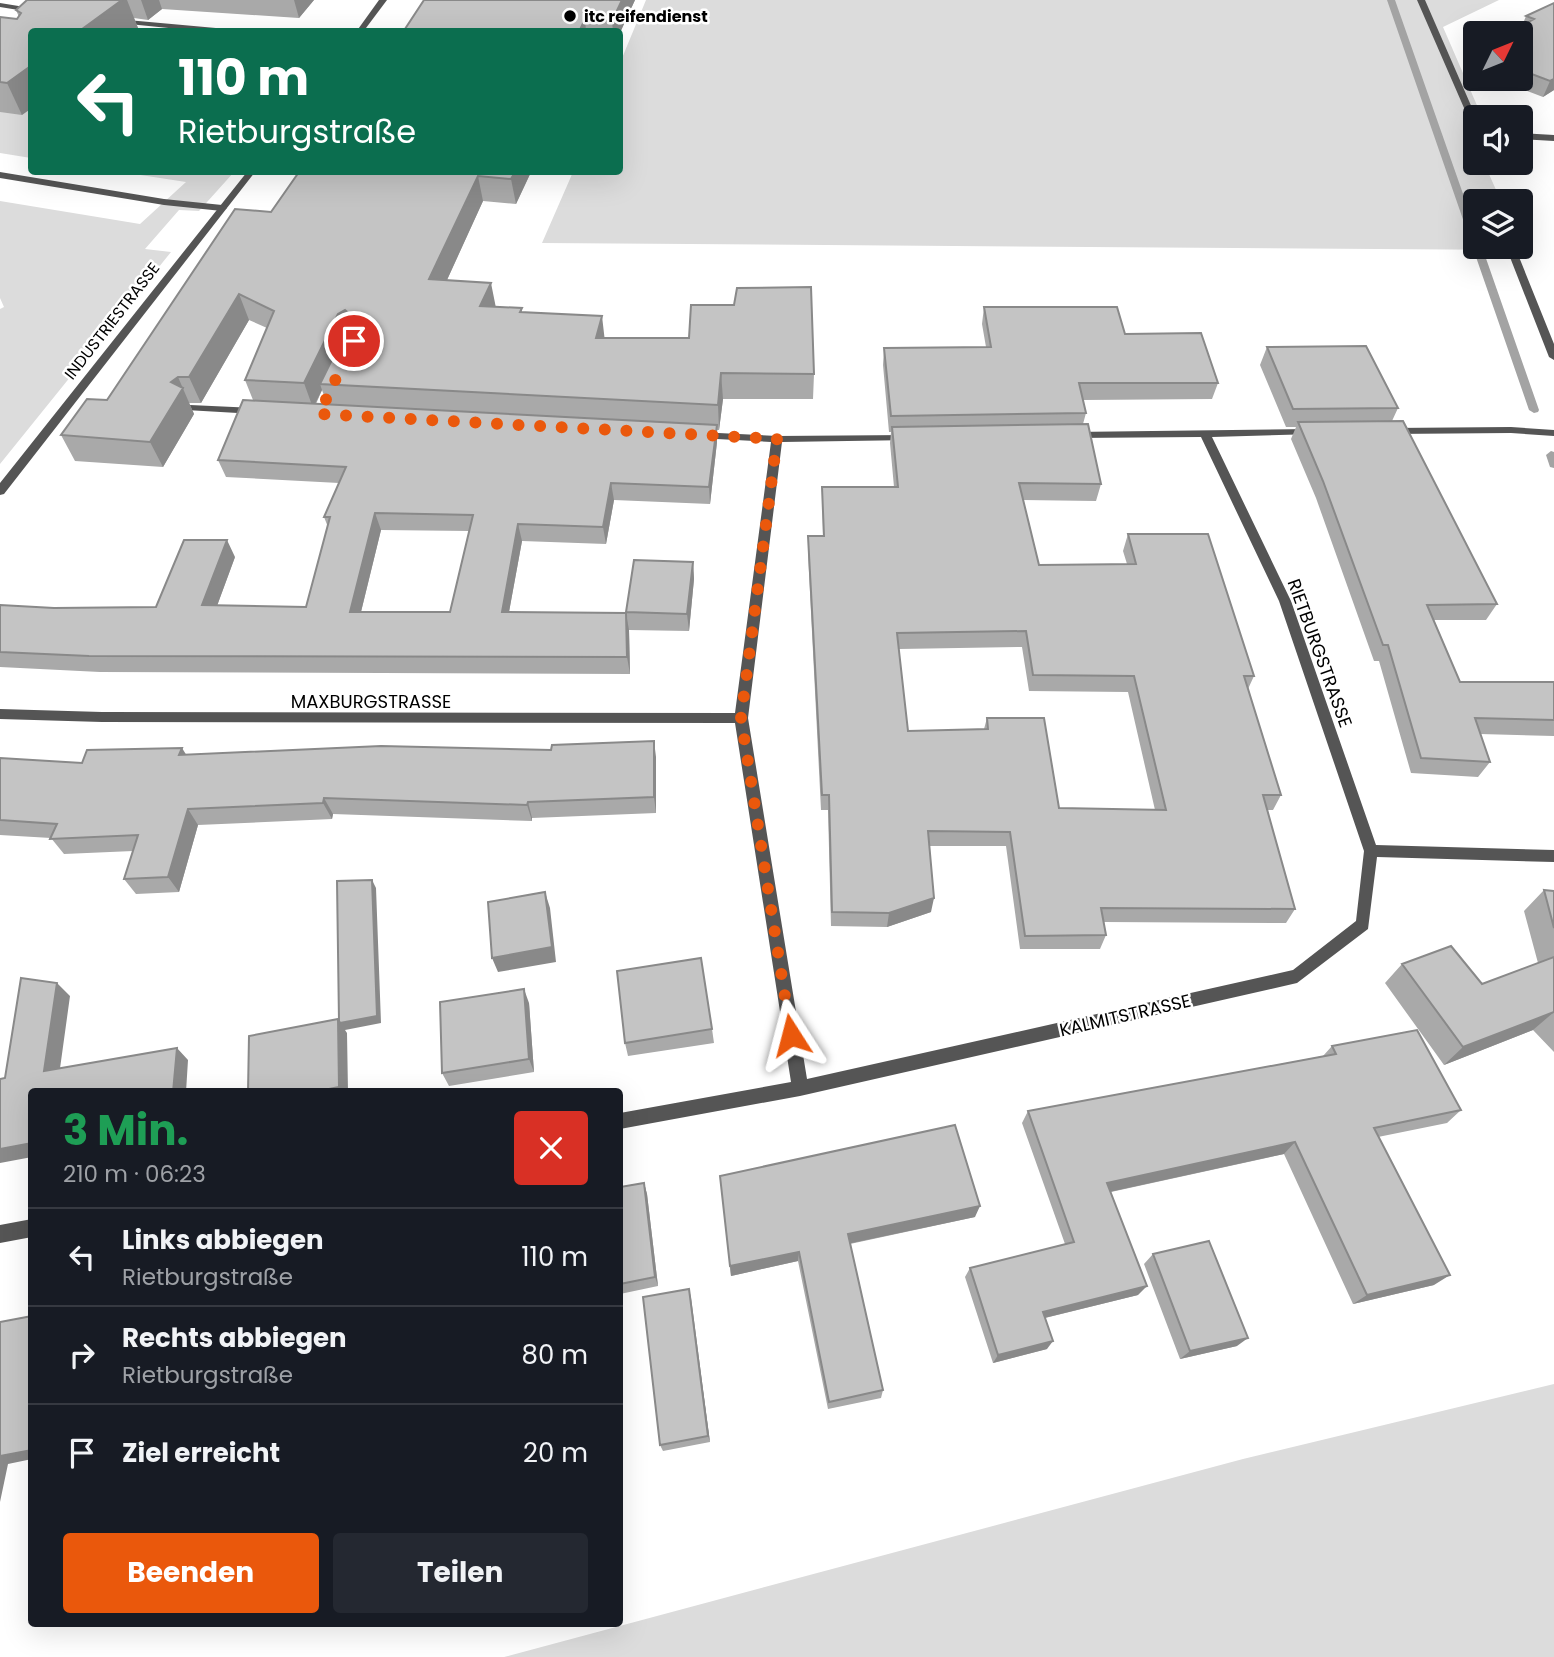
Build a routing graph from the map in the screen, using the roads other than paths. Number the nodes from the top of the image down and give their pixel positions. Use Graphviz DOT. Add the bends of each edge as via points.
graph roads {
  1 [pos="383,0"];
  2 [pos="1421,0"];
  3 [pos="0,5"];
  4 [pos="50,6"];
  5 [pos="110,20"];
  6 [pos="195,28"];
  7 [pos="362,28"];
  8 [pos="1467,105"];
  9 [pos="1533,137"];
  10 [pos="1554,138"];
  11 [pos="0,175"];
  12 [pos="249,175"];
  13 [pos="222,208"];
  14 [pos="1515,259"];
  15 [pos="1554,357"];
  16 [pos="190,408"];
  17 [pos="268,412"];
  18 [pos="1371,431"];
  19 [pos="1330,432"];
  20 [pos="1205,433"];
  21 [pos="1554,433"];
  22 [pos="680,434"];
  23 [pos="1067,435"];
  24 [pos="915,438"];
  25 [pos="777,439"];
  26 [pos="0,491"];
  27 [pos="0,714"];
  28 [pos="741,718"];
  29 [pos="1371,851"];
  30 [pos="1554,856"];
  31 [pos="800,1088"];
  32 [pos="623,1120"];
  33 [pos="28,1229"];
  34 [pos="0,1234"];
  1 -- 7 [label="street"];
  2 -- 8 [label="street"];
  3 -- 4 [label="street" via="43,12"];
  5 -- 6 [label="street"];
  9 -- 10 [label="street"];
  11 -- 13 [label="street"];
  12 -- 13 [label="street, INDUSTRIESTRASSE"];
  13 -- 26 [label="street, INDUSTRIESTRASSE"];
  14 -- 15 [label="street"];
  16 -- 17 [label="street"];
  18 -- 21 [label="street"];
  19 -- 20 [label="street"];
  20 -- 23 [label="street"];
  20 -- 29 [label="street, RIETBURGSTRASSE" via="1285,601"];
  22 -- 25 [label="street"];
  24 -- 25 [label="street"];
  25 -- 28 [label="street"];
  27 -- 28 [label="street, MAXBURGSTRASSE"];
  28 -- 31 [label="street"];
  29 -- 30 [label="street"];
  29 -- 31 [label="street, KALMITSTRASSE" via="1363,924 1297,976"];
  31 -- 32 [label="street, KALMITSTRASSE"];
  33 -- 34 [label="street"];
}
